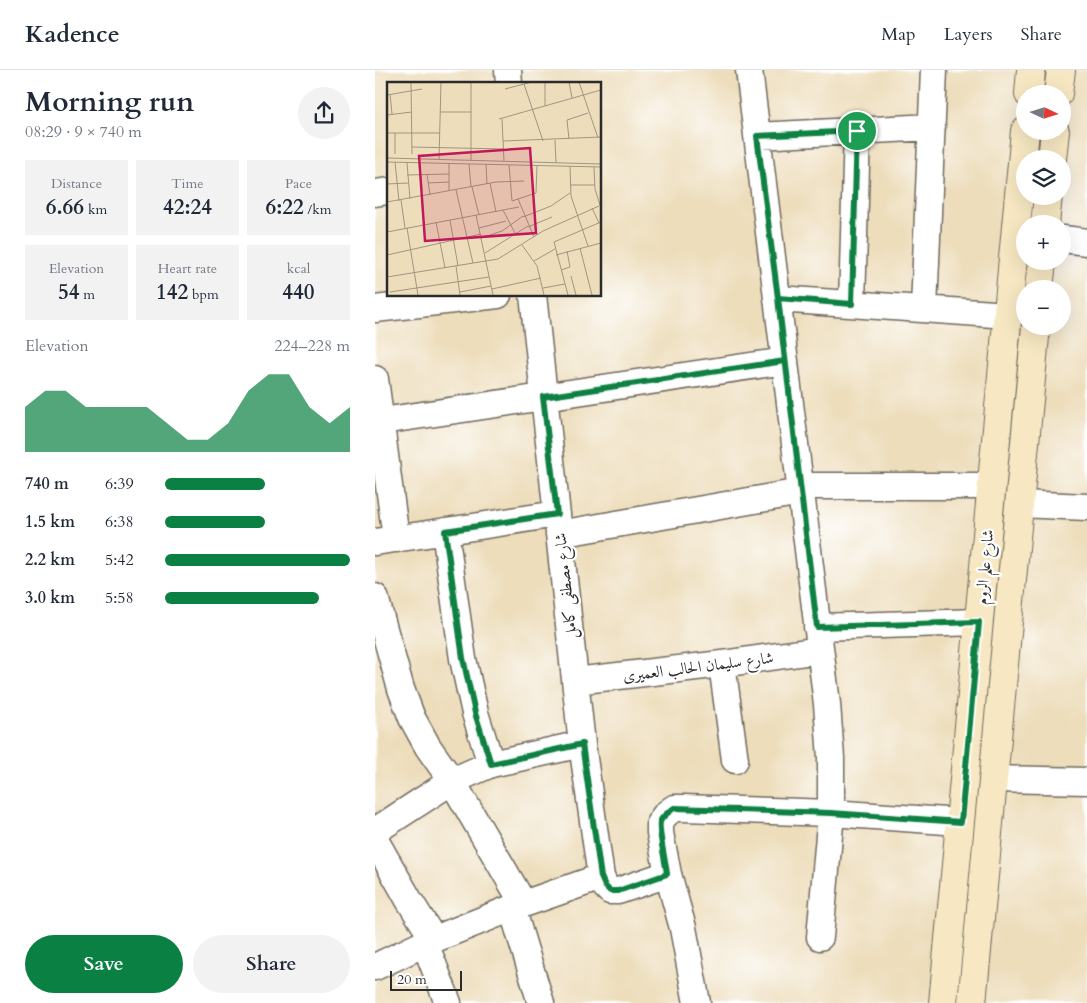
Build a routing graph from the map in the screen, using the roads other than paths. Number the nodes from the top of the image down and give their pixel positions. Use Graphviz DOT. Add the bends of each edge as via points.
graph roads {
  1 [pos="749,70"];
  2 [pos="934,70"];
  3 [pos="1031,70"];
  4 [pos="1061,70"];
  5 [pos="1030,85"];
  6 [pos="1059,85"];
  7 [pos="932,126"];
  8 [pos="857,131"];
  9 [pos="757,136"];
  10 [pos="1024,140"];
  11 [pos="1071,240"];
  12 [pos="1087,242"];
  13 [pos="489,296"];
  14 [pos="533,296"];
  15 [pos="778,298"];
  16 [pos="852,304"];
  17 [pos="375,309"];
  18 [pos="924,309"];
  19 [pos="1008,315"];
  20 [pos="1035,335"];
  21 [pos="785,361"];
  22 [pos="375,379"];
  23 [pos="543,397"];
  24 [pos="378,422"];
  25 [pos="992,486"];
  26 [pos="800,489"];
  27 [pos="1019,504"];
  28 [pos="1087,507"];
  29 [pos="558,524"];
  30 [pos="445,531"];
  31 [pos="385,541"];
  32 [pos="375,597"];
  33 [pos="979,622"];
  34 [pos="819,638"];
  35 [pos="976,660"];
  36 [pos="722,664"];
  37 [pos="1004,664"];
  38 [pos="575,681"];
  39 [pos="582,744"];
  40 [pos="735,760"];
  41 [pos="491,764"];
  42 [pos="993,778"];
  43 [pos="451,781"];
  44 [pos="1087,781"];
  45 [pos="831,813"];
  46 [pos="961,822"];
  47 [pos="375,831"];
  48 [pos="375,840"];
  49 [pos="667,874"];
  50 [pos="601,877"];
  51 [pos="518,906"];
  52 [pos="820,937"];
  53 [pos="429,941"];
  54 [pos="375,967"];
  55 [pos="448,1003"];
  56 [pos="541,1003"];
  57 [pos="697,1003"];
  58 [pos="943,1003"];
  59 [pos="972,1003"];
  1 -- 9 [label="street"];
  2 -- 7 [label="street"];
  3 -- 5 [label="street"];
  4 -- 6 [label="street"];
  7 -- 8 [label="street"];
  7 -- 18 [label="street"];
  8 -- 9 [label="street"];
  8 -- 16 [label="street"];
  9 -- 15 [label="street"];
  10 -- 19 [label="street, شارع علم الروم"];
  11 -- 12 [label="street"];
  13 -- 17 [label="street"];
  14 -- 23 [label="street, شارع مصطفى كامل"];
  15 -- 16 [label="street"];
  15 -- 21 [label="street"];
  16 -- 18 [label="street"];
  18 -- 19 [label="street"];
  19 -- 25 [label="street, شارع علم الروم"];
  20 -- 27 [label="street, شارع علم الروم"];
  21 -- 23 [label="street"];
  21 -- 26 [label="street"];
  22 -- 24 [label="street"];
  23 -- 24 [label="street"];
  23 -- 29 [label="street, شارع مصطفى كامل"];
  24 -- 31 [label="street"];
  25 -- 26 [label="street"];
  25 -- 33 [label="street, شارع علم الروم"];
  26 -- 29 [label="street"];
  26 -- 34 [label="street"];
  27 -- 28 [label="street"];
  27 -- 37 [label="street, شارع علم الروم"];
  29 -- 30 [label="street"];
  29 -- 38 [label="street, شارع مصطفى كامل"];
  30 -- 31 [label="street"];
  30 -- 41 [label="street" via="463,658"];
  32 -- 43 [label="street" via="412,718"];
  33 -- 34 [label="street, شارع سليمان الحالب العميرى"];
  33 -- 35 [label="street, شارع علم الروم"];
  34 -- 36 [label="street, شارع سليمان الحالب العميرى"];
  34 -- 45 [label="street" via="828,713"];
  35 -- 37 [label="street"];
  35 -- 46 [label="street, شارع علم الروم"];
  36 -- 38 [label="street, شارع سليمان الحالب العميرى"];
  36 -- 40 [label="street"];
  37 -- 42 [label="street, شارع علم الروم"];
  38 -- 39 [label="street, شارع مصطفى كامل"];
  39 -- 41 [label="street"];
  39 -- 50 [label="street, شارع مصطفى كامل"];
  41 -- 43 [label="street"];
  42 -- 44 [label="street"];
  42 -- 59 [label="street, شارع علم الروم"];
  43 -- 47 [label="street"];
  43 -- 51 [label="street"];
  45 -- 46 [label="street"];
  45 -- 49 [label="street" via="674,808 660,822"];
  45 -- 52 [label="street"];
  46 -- 58 [label="street, شارع علم الروم"];
  48 -- 53 [label="street"];
  49 -- 50 [label="street" via="618,891 610,891"];
  49 -- 57 [label="street" via="683,928"];
  50 -- 51 [label="street"];
  51 -- 53 [label="street"];
  51 -- 56 [label="street"];
  53 -- 54 [label="street"];
  53 -- 55 [label="street"];
}
